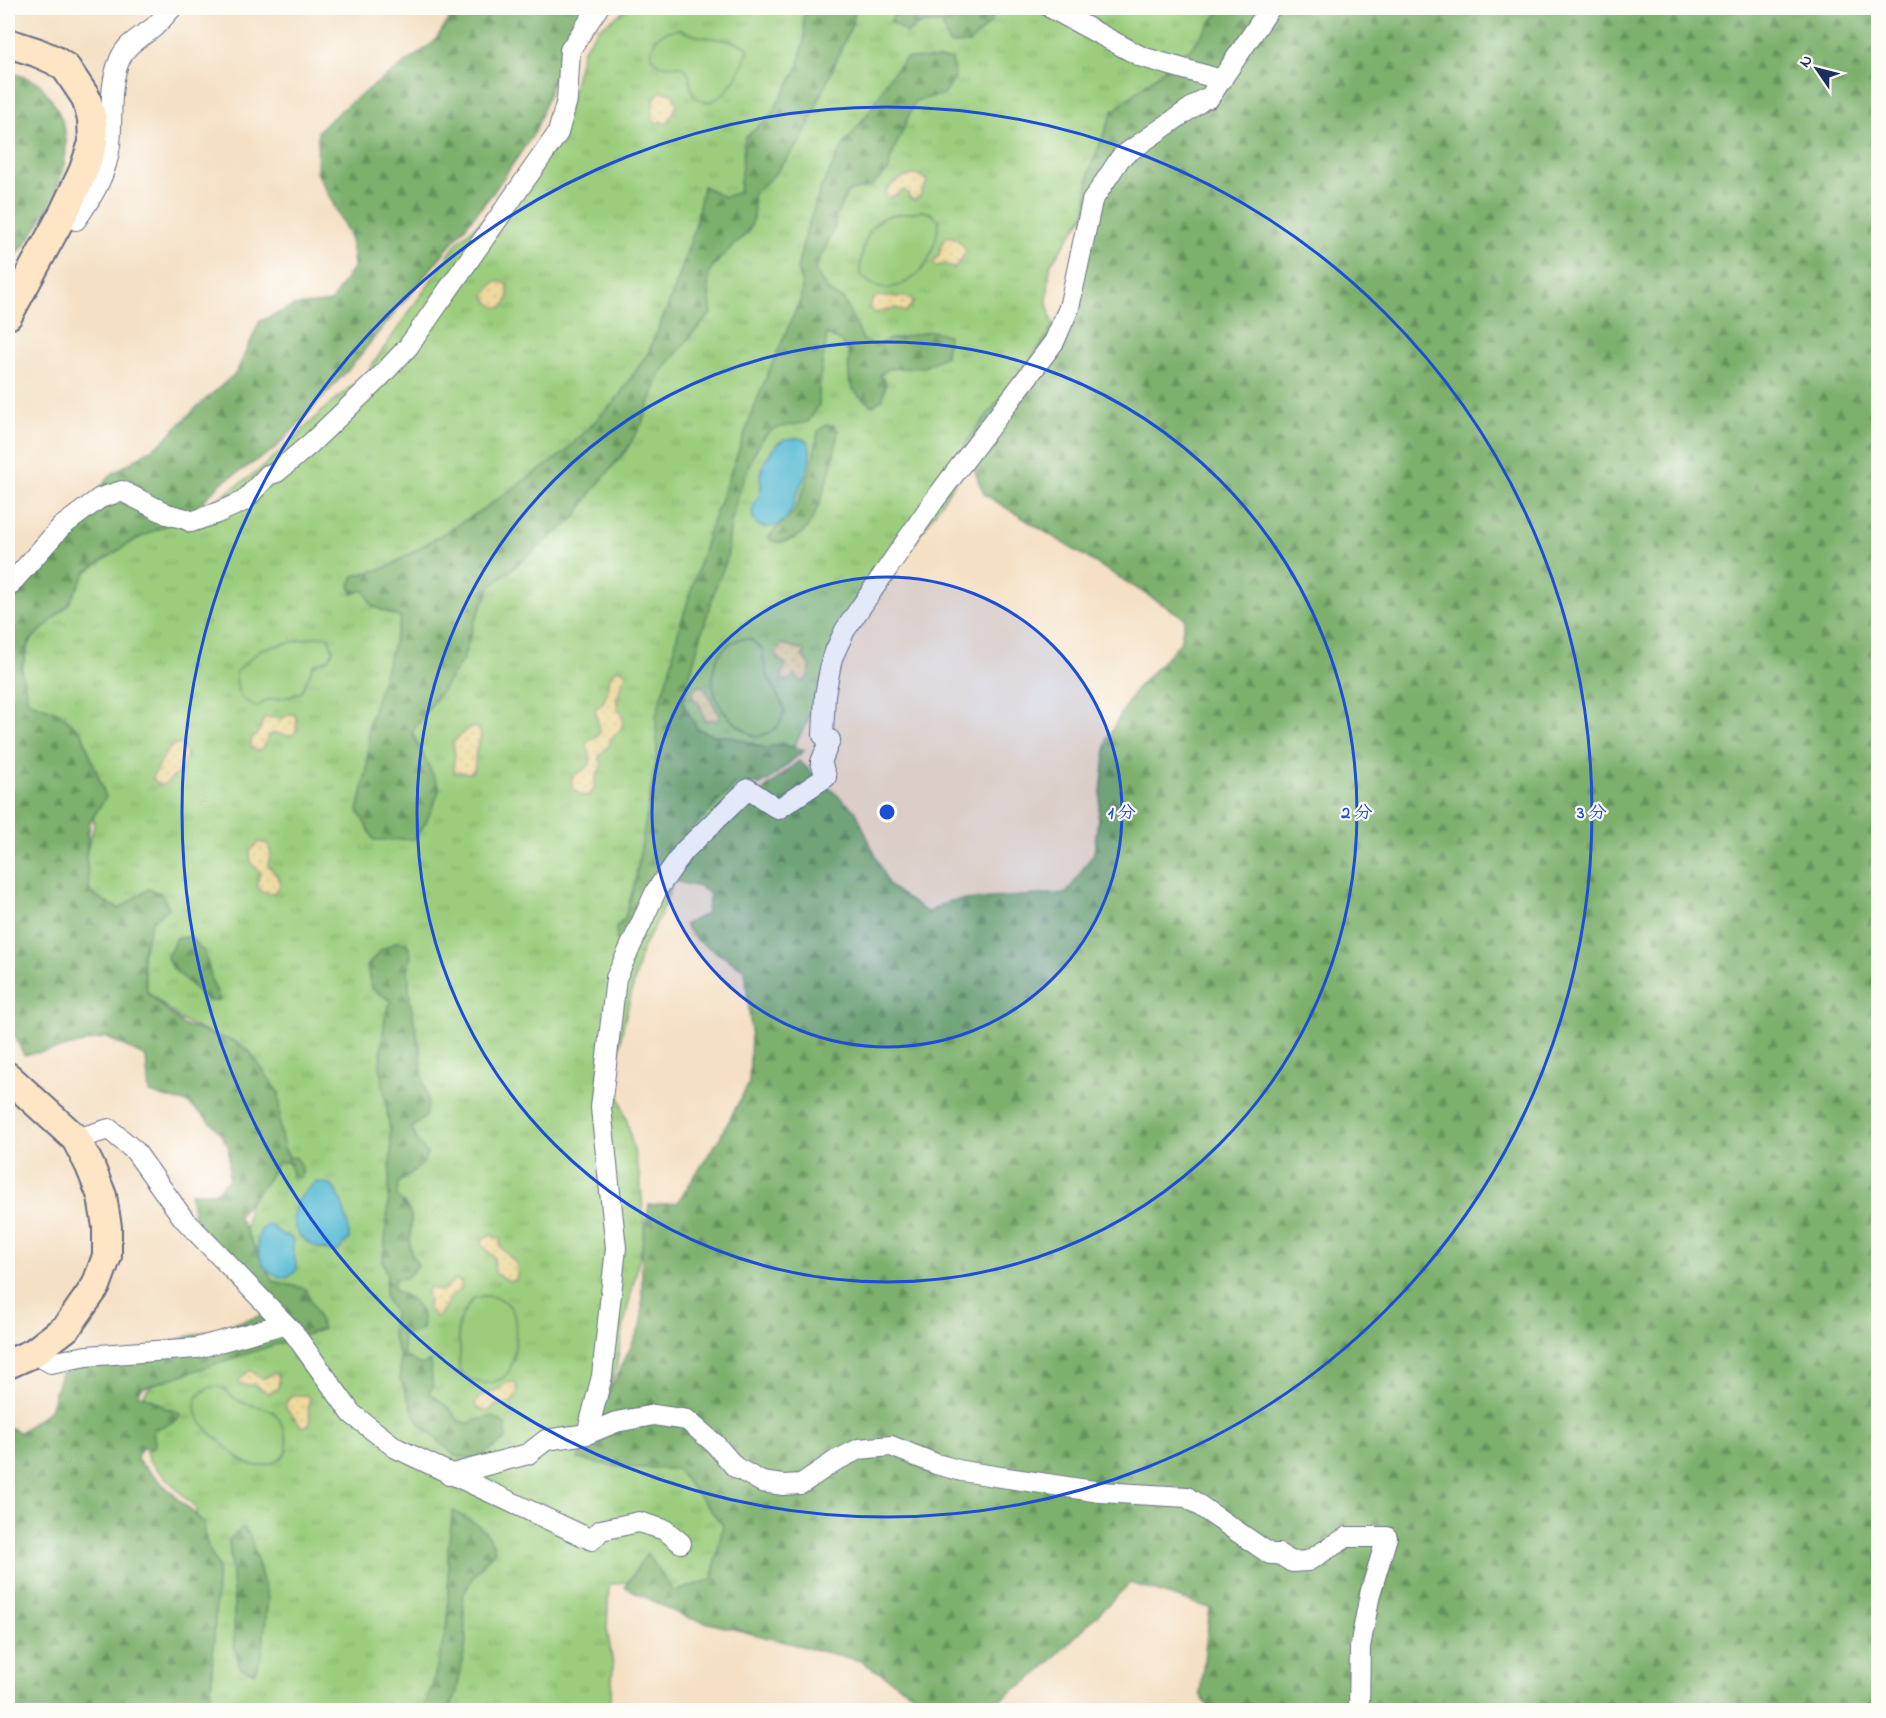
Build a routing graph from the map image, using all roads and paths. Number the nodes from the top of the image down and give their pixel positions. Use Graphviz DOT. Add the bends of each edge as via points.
graph roads {
  1 [pos="172,8"];
  2 [pos="598,8"];
  3 [pos="1051,8"];
  4 [pos="1270,8"];
  5 [pos="8,43"];
  6 [pos="1222,80"];
  7 [pos="63,214"];
  8 [pos="8,315"];
  9 [pos="8,587"];
  10 [pos="8,1077"];
  11 [pos="76,1139"];
  12 [pos="284,1324"];
  13 [pos="33,1353"];
  14 [pos="8,1364"];
  15 [pos="586,1434"];
  16 [pos="449,1475"];
  17 [pos="681,1544"];
  18 [pos="1359,1710"];
  1 -- 7 [label="street" via="133,41 120,59 112,91 105,172 76,220"];
  2 -- 9 [label="street" via="570,50 567,100 558,133 408,346 378,379 310,444 268,475 244,501 191,522 122,491 100,498 62,527"];
  3 -- 6 [label="street" via="1142,57"];
  4 -- 6 [label="street"];
  5 -- 7 [label="main road" via="66,68 86,98 93,143"];
  6 -- 15 [label="street" via="1209,98 1120,157 1092,201 1069,308 1054,342 933,502 845,630 832,658 825,695 823,735 830,740 821,762 826,777 778,809 748,789 684,851 656,891 634,936 616,978 601,1108 616,1248 602,1376"];
  7 -- 8 [label="main road"];
  10 -- 11 [label="main road"];
  11 -- 12 [label="street" via="109,1130 135,1151 183,1218"];
  11 -- 13 [label="main road" via="102,1196 107,1256 96,1286 67,1327"];
  12 -- 13 [label="street" via="197,1348 86,1356 51,1363"];
  12 -- 16 [label="street" via="352,1414 396,1448"];
  13 -- 14 [label="main road"];
  15 -- 16 [label="street" via="546,1440 528,1454"];
  15 -- 18 [label="street" via="616,1422 654,1415 687,1420 735,1467 762,1482 783,1485 801,1484 860,1449 891,1446 962,1471 1100,1492 1187,1497 1270,1554 1279,1554 1292,1562 1308,1561 1347,1537 1387,1537 1360,1647"];
  16 -- 17 [label="street" via="592,1540 601,1530 639,1522 665,1530"];
}
